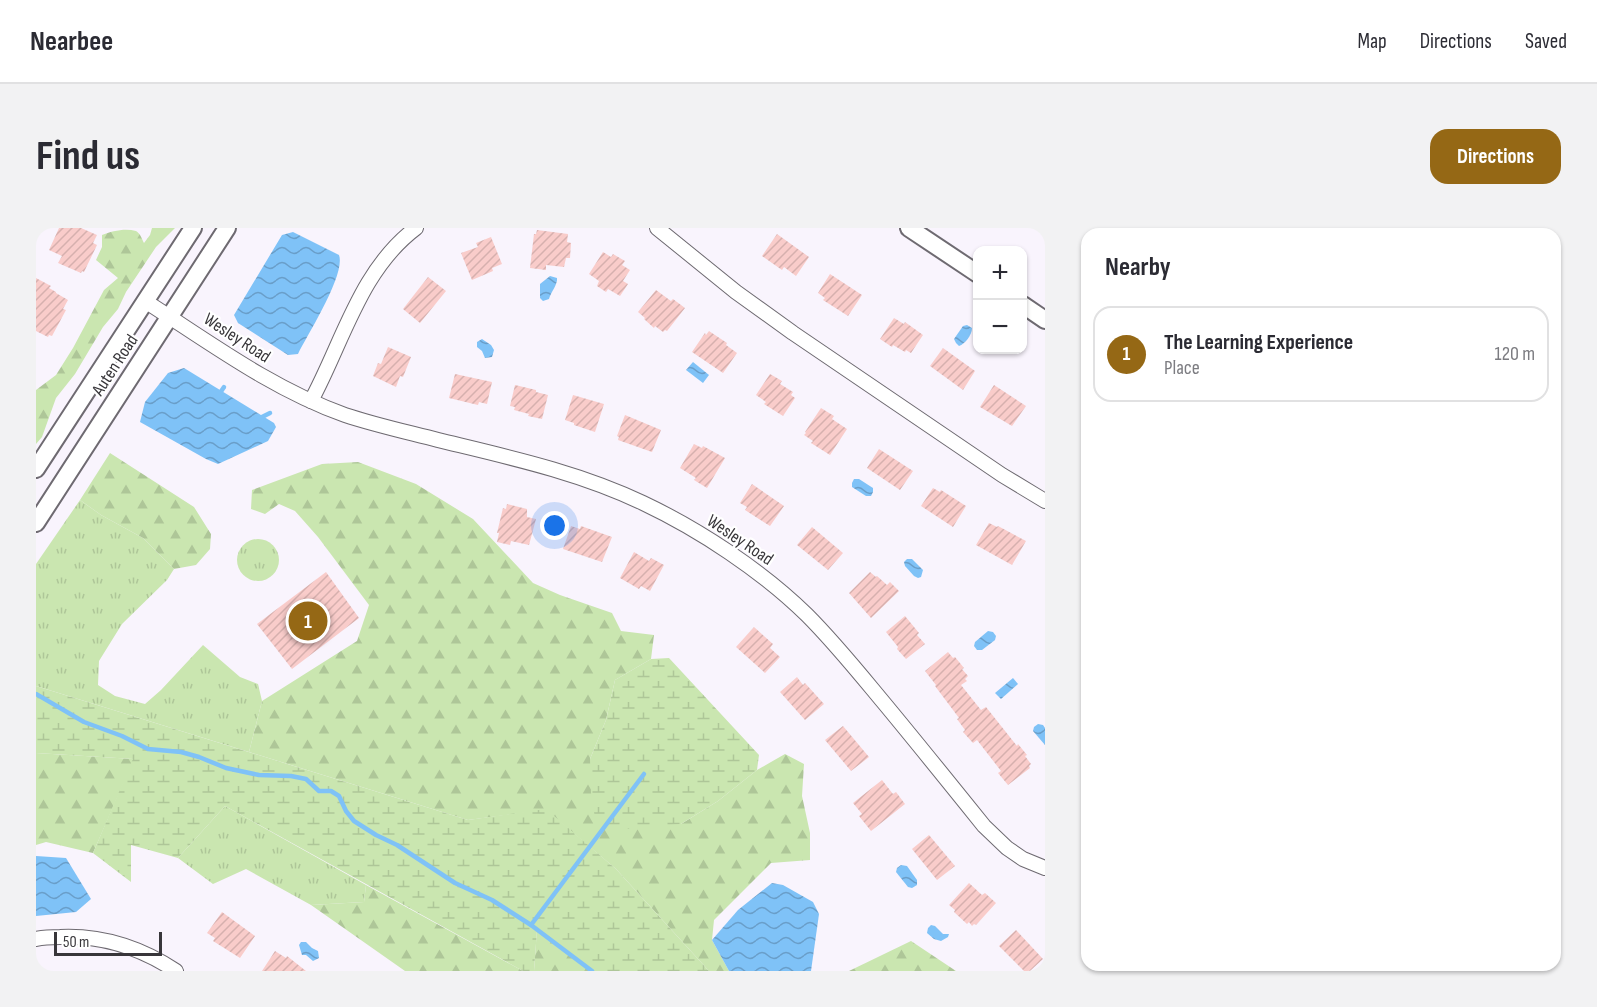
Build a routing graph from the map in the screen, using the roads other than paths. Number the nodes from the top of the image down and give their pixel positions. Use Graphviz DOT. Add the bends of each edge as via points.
graph roads {
  1 [pos="193,228"];
  2 [pos="227,228"];
  3 [pos="416,228"];
  4 [pos="657,228"];
  5 [pos="909,228"];
  6 [pos="973,271"];
  7 [pos="145,301"];
  8 [pos="1027,308"];
  9 [pos="170,317"];
  10 [pos="1045,320"];
  11 [pos="311,401"];
  12 [pos="36,469"];
  13 [pos="1045,501"];
  14 [pos="36,522"];
  15 [pos="1045,868"];
  16 [pos="36,939"];
  17 [pos="176,971"];
  1 -- 7 [label="street, Auten Road"];
  2 -- 9 [label="street, Auten Road"];
  3 -- 11 [label="street" via="382,261 363,291"];
  4 -- 13 [label="street" via="793,333"];
  5 -- 6 [label="street"];
  7 -- 9 [label="street, Wesley Road"];
  7 -- 12 [label="street, Auten Road"];
  8 -- 10 [label="street"];
  9 -- 11 [label="street, Wesley Road" via="265,378"];
  9 -- 14 [label="street, Auten Road"];
  11 -- 15 [label="street, Wesley Road" via="378,425 564,472 606,486 686,526 772,584 805,614 838,647 984,826 1007,848"];
  16 -- 17 [label="street" via="102,939 132,947"];
}
